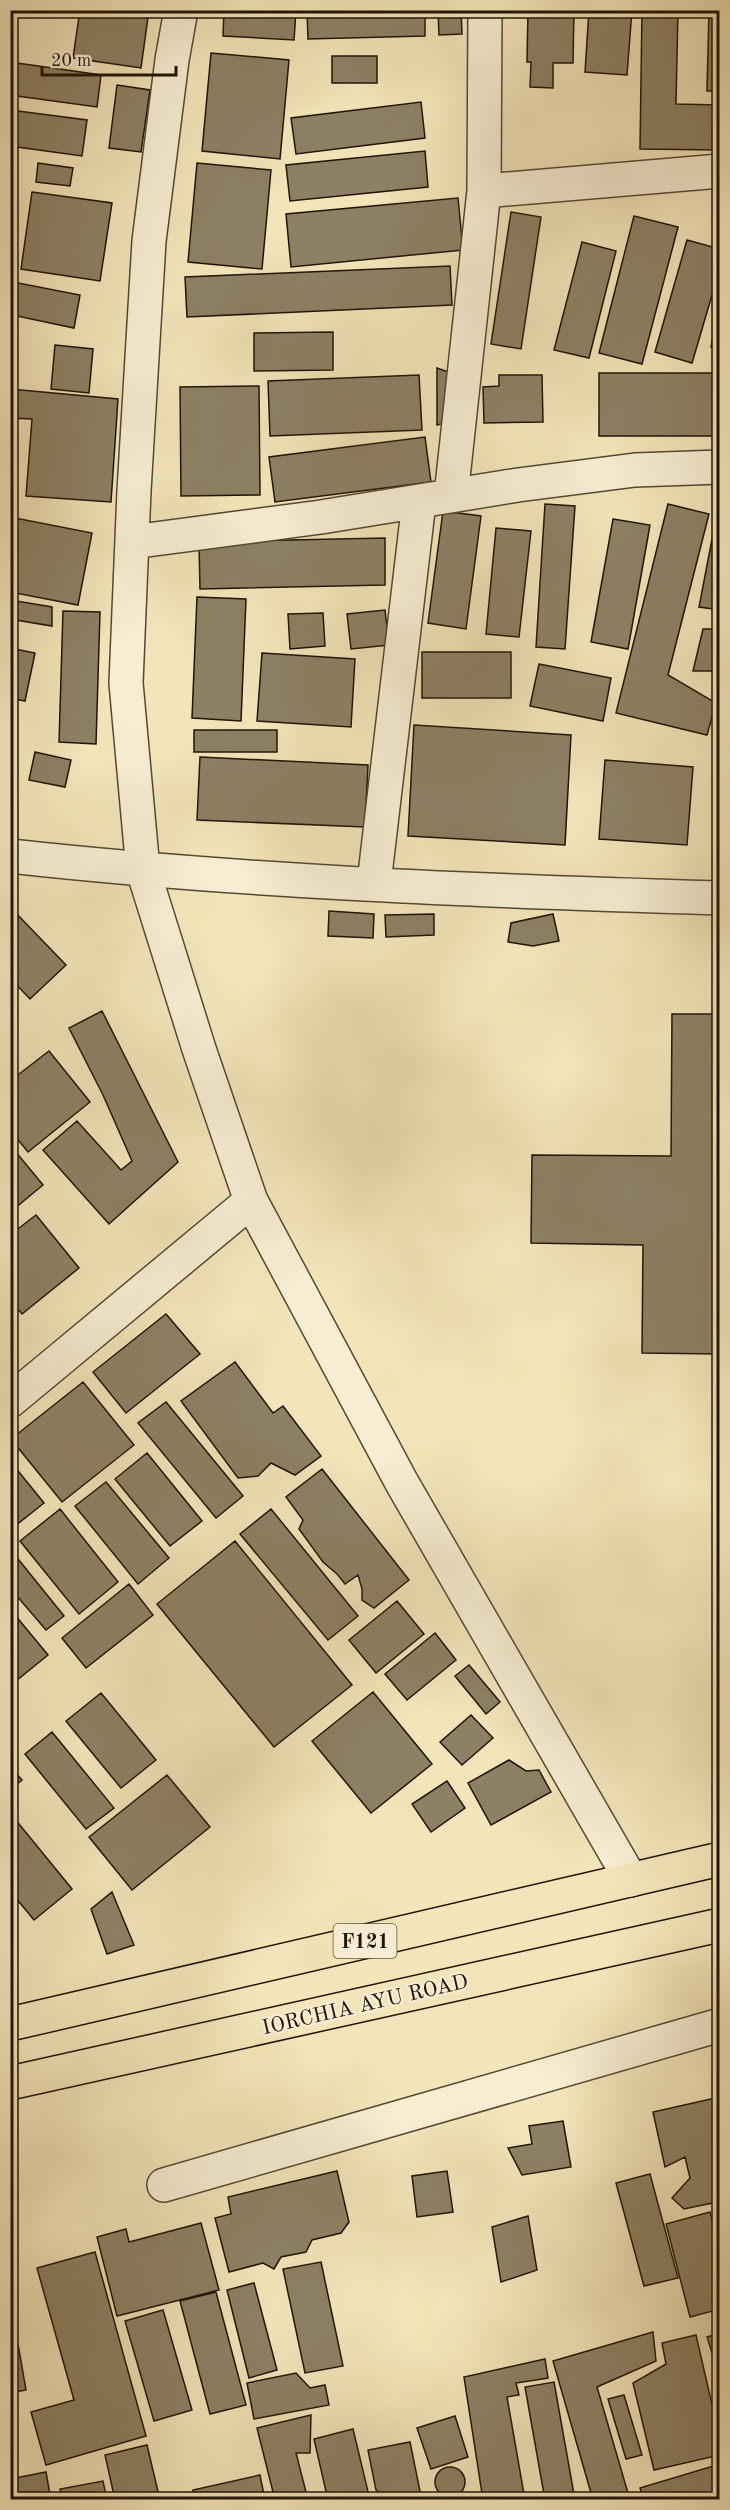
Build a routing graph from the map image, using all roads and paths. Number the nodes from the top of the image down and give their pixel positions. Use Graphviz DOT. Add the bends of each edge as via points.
graph roads {
  1 [pos="181,10"];
  2 [pos="485,10"];
  3 [pos="720,171"];
  4 [pos="484,191"];
  5 [pos="720,467"];
  6 [pos="451,496"];
  7 [pos="419,502"];
  8 [pos="132,542"];
  9 [pos="10,856"];
  10 [pos="143,870"];
  11 [pos="374,883"];
  12 [pos="720,898"];
  13 [pos="251,1201"];
  14 [pos="10,1401"];
  15 [pos="720,1859"];
  16 [pos="631,1880"];
  17 [pos="720,1925"];
  18 [pos="10,2024"];
  19 [pos="720,2025"];
  20 [pos="10,2083"];
  21 [pos="164,2186"];
  1 -- 8 [label="street" via="148,241"];
  2 -- 4 [label="street"];
  3 -- 4 [label="street"];
  4 -- 6 [label="street"];
  5 -- 6 [label="street" via="635,470"];
  6 -- 7 [label="street"];
  7 -- 8 [label="street"];
  7 -- 11 [label="street"];
  8 -- 10 [label="street" via="126,683"];
  9 -- 10 [label="street"];
  10 -- 11 [label="street"];
  10 -- 13 [label="street"];
  11 -- 12 [label="street"];
  13 -- 14 [label="street"];
  13 -- 16 [label="street" via="402,1484"];
  15 -- 16 [label="main road, F121"];
  16 -- 18 [label="main road, F121"];
  17 -- 20 [label="main road, IORCHIA AYU ROAD"];
  19 -- 21 [label="street"];
}
